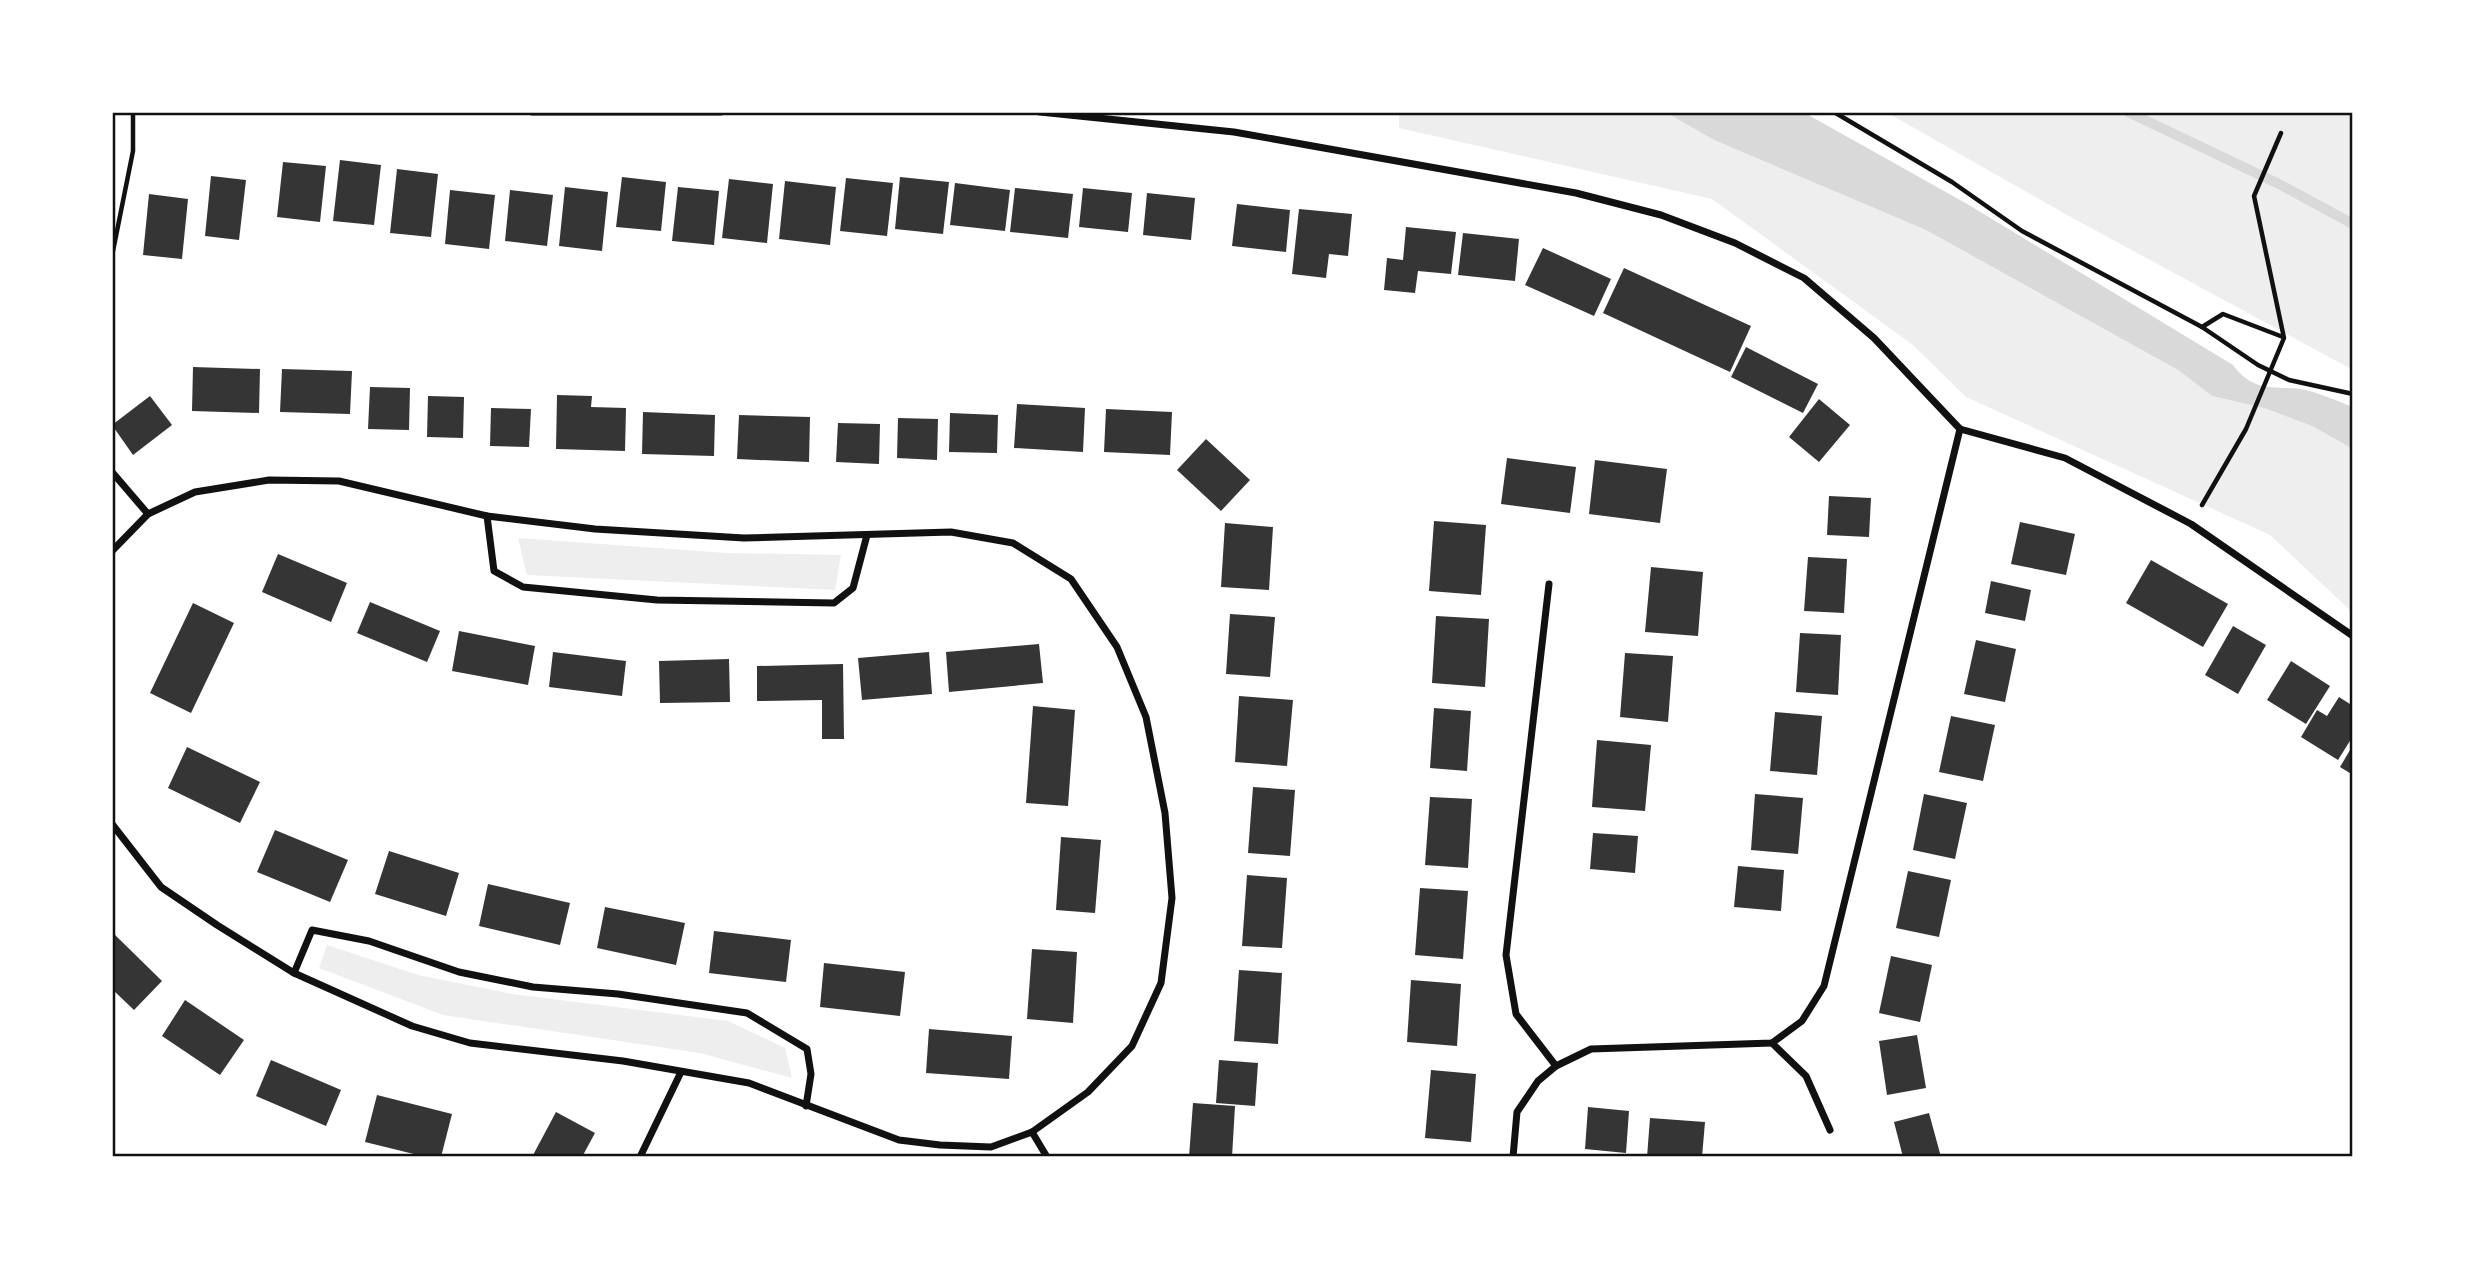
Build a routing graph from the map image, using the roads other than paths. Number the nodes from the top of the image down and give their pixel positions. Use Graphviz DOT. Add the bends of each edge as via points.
graph roads {
  1 [pos="532,112"];
  2 [pos="721,112"];
  3 [pos="1040,112"];
  4 [pos="1960,429"];
  5 [pos="112,472"];
  6 [pos="148,514"];
  7 [pos="487,516"];
  8 [pos="867,535"];
  9 [pos="112,551"];
  10 [pos="1549,584"];
  11 [pos="2353,636"];
  12 [pos="112,824"];
  13 [pos="294,973"];
  14 [pos="1772,1043"];
  15 [pos="1556,1066"];
  16 [pos="681,1072"];
  17 [pos="806,1106"];
  18 [pos="1830,1130"];
  19 [pos="1032,1132"];
  20 [pos="640,1157"];
  21 [pos="1047,1157"];
  22 [pos="1513,1157"];
  1 -- 2 [label="street"];
  3 -- 4 [label="street" via="1234,132 1576,194 1661,215 1735,243 1804,278 1874,338"];
  4 -- 11 [label="street" via="2065,458 2190,524"];
  4 -- 14 [label="street" via="1824,986 1802,1021"];
  5 -- 6 [label="street"];
  6 -- 7 [label="street" via="195,492 269,480 340,481"];
  6 -- 9 [label="street"];
  7 -- 8 [label="street" via="595,529 744,538"];
  7 -- 8 [label="street" via="494,571 523,587 657,600 834,603 853,588"];
  8 -- 19 [label="street" via="951,532 1013,543 1071,579 1117,647 1146,717 1166,813 1172,898 1161,983 1132,1046 1088,1092"];
  10 -- 15 [label="street" via="1506,955 1516,1014"];
  12 -- 13 [label="street" via="161,887"];
  13 -- 16 [label="street" via="412,1026 470,1043"];
  13 -- 17 [label="street" via="312,930 369,941 458,972 508,982 747,1013 807,1049"];
  14 -- 15 [label="street" via="1591,1049"];
  14 -- 18 [label="street" via="1805,1076"];
  15 -- 22 [label="street" via="1538,1081 1517,1112"];
  16 -- 17 [label="street" via="749,1083"];
  16 -- 20 [label="street"];
  17 -- 19 [label="street" via="899,1140 991,1147"];
  19 -- 21 [label="street"];
}
